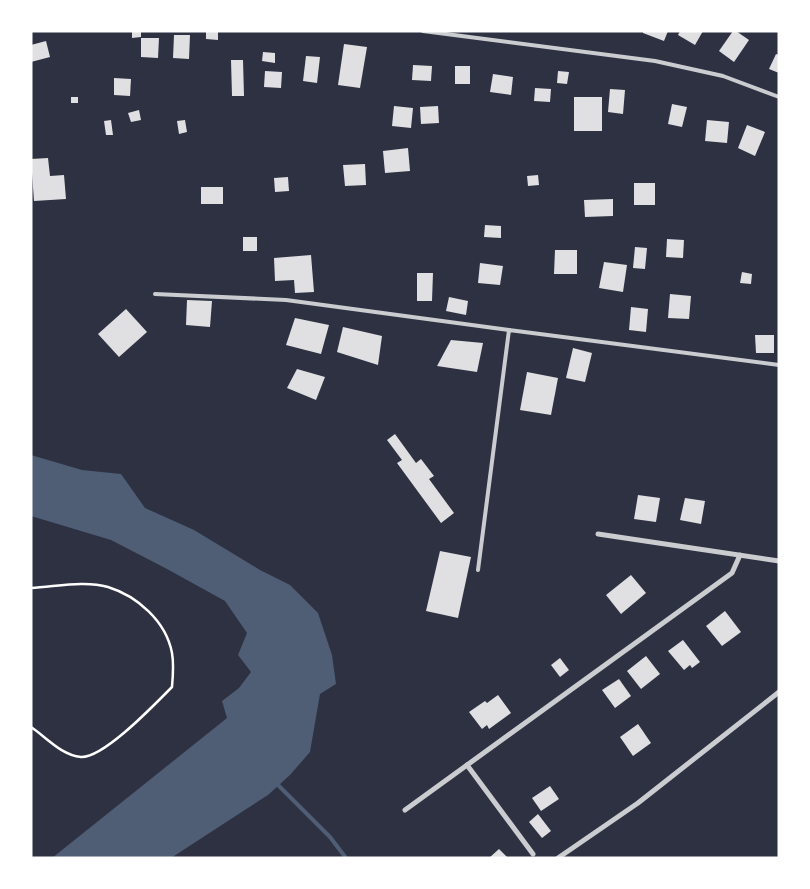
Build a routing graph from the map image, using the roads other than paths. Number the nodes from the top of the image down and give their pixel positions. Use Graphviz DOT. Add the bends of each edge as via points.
graph roads {
  1 [pos="423,31"];
  2 [pos="779,97"];
  3 [pos="154,294"];
  4 [pos="509,330"];
  5 [pos="779,365"];
  6 [pos="598,534"];
  7 [pos="740,555"];
  8 [pos="779,561"];
  9 [pos="478,570"];
  10 [pos="779,692"];
  11 [pos="467,765"];
  12 [pos="405,810"];
  13 [pos="533,854"];
  14 [pos="558,858"];
  1 -- 2 [label="lane" via="655,61 723,76"];
  3 -- 4 [label="lane" via="286,300"];
  4 -- 5 [label="lane"];
  4 -- 9 [label="lane"];
  6 -- 7 [label="street"];
  7 -- 8 [label="street"];
  7 -- 11 [label="street" via="732,573"];
  10 -- 14 [label="street" via="638,802"];
  11 -- 12 [label="street"];
  11 -- 13 [label="street"];
}
